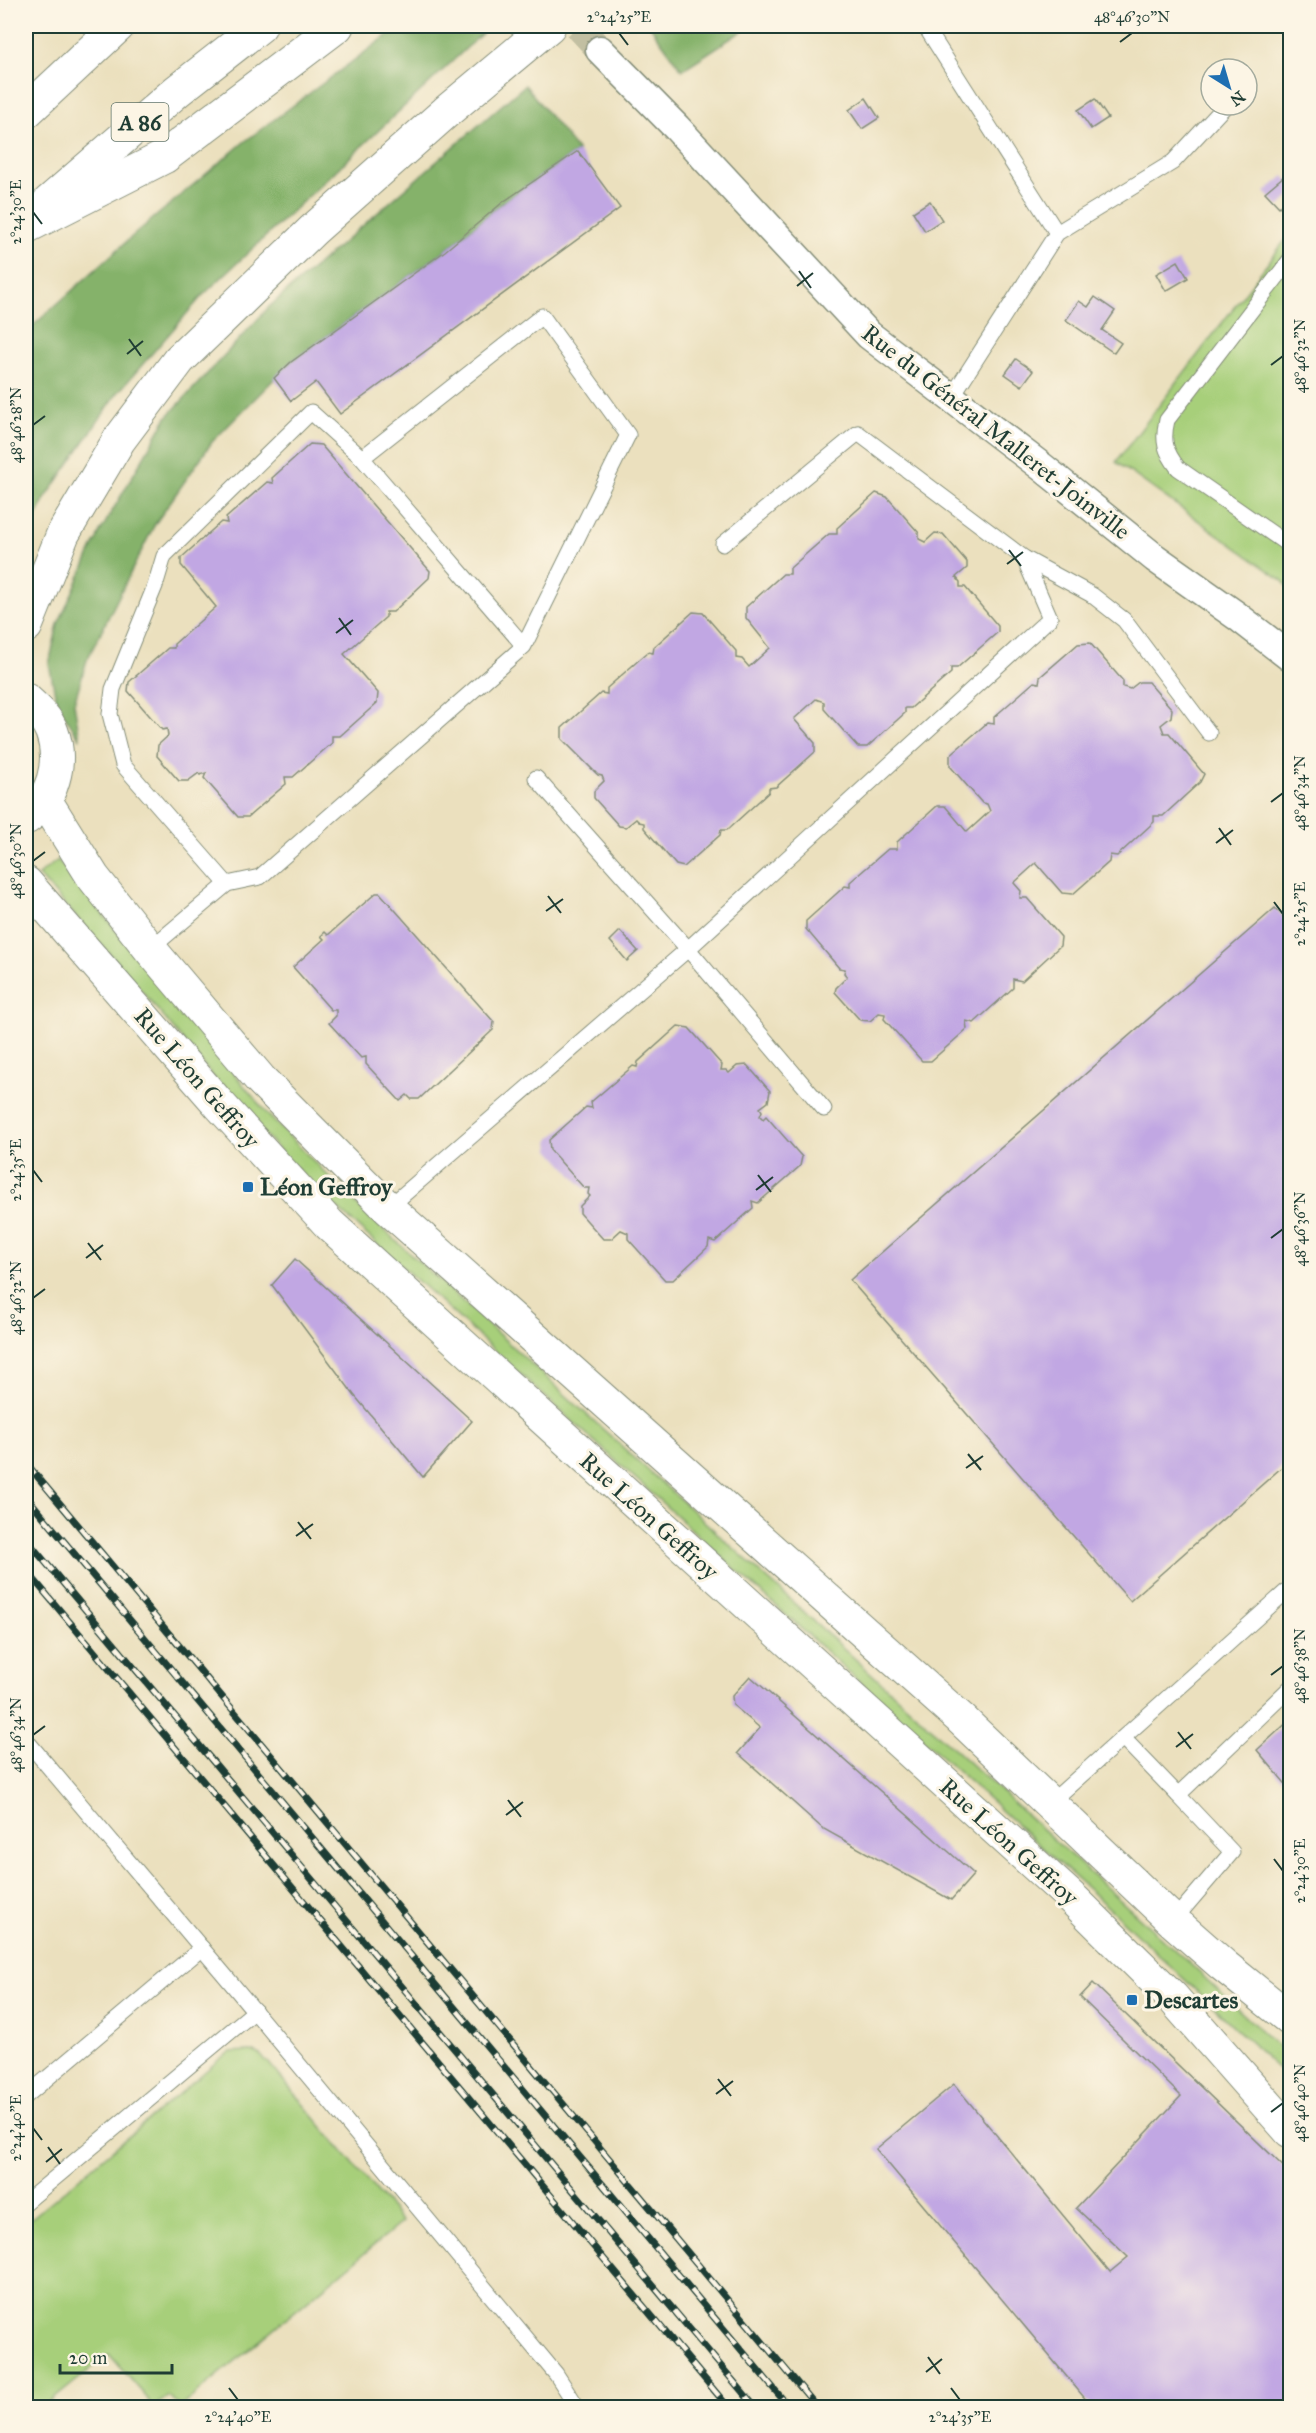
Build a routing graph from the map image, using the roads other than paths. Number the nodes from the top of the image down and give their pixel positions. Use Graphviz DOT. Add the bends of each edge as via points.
graph roads {
  1 [pos="118,26"];
  2 [pos="260,26"];
  3 [pos="337,26"];
  4 [pos="549,26"];
  5 [pos="925,26"];
  6 [pos="600,50"];
  7 [pos="26,112"];
  8 [pos="1216,117"];
  9 [pos="26,225"];
  10 [pos="1057,232"];
  11 [pos="1290,260"];
  12 [pos="951,398"];
  13 [pos="362,458"];
  14 [pos="723,544"];
  15 [pos="1290,546"];
  16 [pos="1024,558"];
  17 [pos="26,626"];
  18 [pos="524,646"];
  19 [pos="1290,657"];
  20 [pos="26,700"];
  21 [pos="1209,734"];
  22 [pos="536,778"];
  23 [pos="35,809"];
  24 [pos="26,883"];
  25 [pos="227,884"];
  26 [pos="150,948"];
  27 [pos="688,949"];
  28 [pos="824,1109"];
  29 [pos="388,1208"];
  30 [pos="1290,1588"];
  31 [pos="1290,1688"];
  32 [pos="1123,1738"];
  33 [pos="26,1740"];
  34 [pos="1178,1795"];
  35 [pos="1049,1804"];
  36 [pos="1173,1921"];
  37 [pos="202,1948"];
  38 [pos="255,2011"];
  39 [pos="1290,2019"];
  40 [pos="26,2096"];
  41 [pos="1290,2131"];
  42 [pos="26,2202"];
  43 [pos="578,2408"];
  1 -- 7 [label="main road"];
  2 -- 9 [label="main road, A 86" via="104,152"];
  3 -- 9 [label="main road" via="164,157"];
  4 -- 17 [label="main road" via="313,230 179,360 119,440 63,534"];
  5 -- 10 [label="lane"];
  6 -- 12 [label="street, Rue du Général Malleret-Joinville" via="869,335"];
  8 -- 10 [label="lane" via="1173,162"];
  10 -- 12 [label="lane"];
  11 -- 15 [label="lane" via="1167,420 1163,436 1167,454 1178,468"];
  12 -- 19 [label="street, Rue du Général Malleret-Joinville" via="1155,558"];
  13 -- 18 [label="lane"];
  13 -- 18 [label="lane" via="542,316 628,435"];
  13 -- 25 [label="lane" via="311,412 165,556 113,689 110,714 123,765"];
  14 -- 16 [label="lane" via="858,434"];
  16 -- 21 [label="lane" via="1092,595 1124,620"];
  16 -- 27 [label="lane" via="1050,618"];
  18 -- 25 [label="lane" via="260,877"];
  20 -- 23 [label="main road" via="39,711 51,731 57,755 54,778"];
  22 -- 27 [label="lane"];
  23 -- 26 [label="main road, Rue Léon Geffroy"];
  24 -- 41 [label="main road, Rue Léon Geffroy" via="329,1224 1075,1901 1172,1997"];
  25 -- 26 [label="lane"];
  26 -- 29 [label="main road, Rue Léon Geffroy" via="260,1079"];
  27 -- 28 [label="lane"];
  27 -- 29 [label="lane"];
  29 -- 35 [label="main road, Rue Léon Geffroy" via="960,1718"];
  30 -- 32 [label="lane"];
  31 -- 34 [label="lane"];
  32 -- 34 [label="lane"];
  32 -- 35 [label="lane"];
  33 -- 37 [label="lane"];
  34 -- 36 [label="lane" via="1232,1852"];
  35 -- 36 [label="main road, Rue Léon Geffroy"];
  36 -- 39 [label="main road, Rue Léon Geffroy"];
  37 -- 38 [label="lane"];
  37 -- 40 [label="lane"];
  38 -- 42 [label="lane"];
  38 -- 43 [label="lane" via="556,2374"];
}
